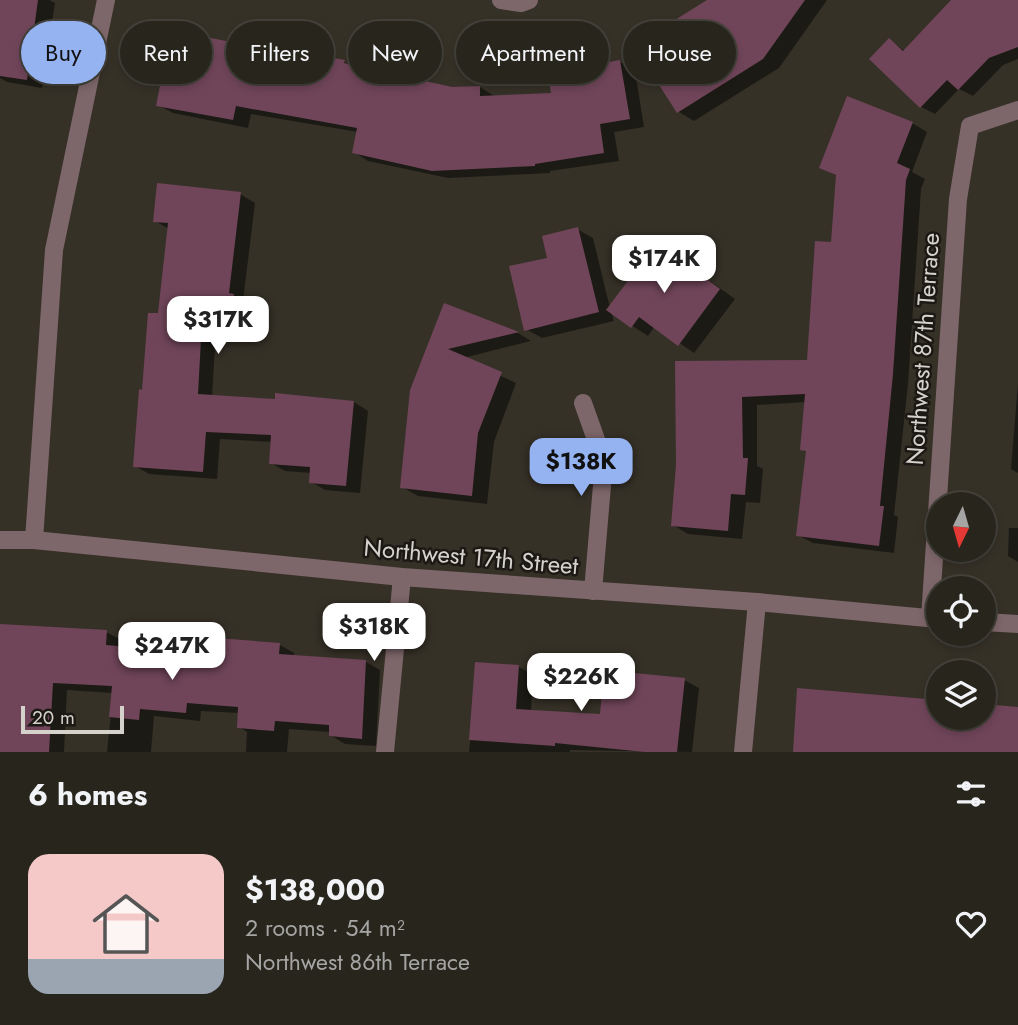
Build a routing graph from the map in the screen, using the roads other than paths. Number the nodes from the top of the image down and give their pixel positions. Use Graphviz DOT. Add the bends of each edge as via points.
graph roads {
  1 [pos="106,0"];
  2 [pos="501,0"];
  3 [pos="525,1"];
  4 [pos="1018,110"];
  5 [pos="583,403"];
  6 [pos="0,540"];
  7 [pos="34,540"];
  8 [pos="936,576"];
  9 [pos="402,577"];
  10 [pos="593,591"];
  11 [pos="757,602"];
  12 [pos="926,617"];
  13 [pos="996,623"];
  14 [pos="1018,624"];
  15 [pos="384,752"];
  16 [pos="743,752"];
  1 -- 7 [label="street" via="54,250"];
  2 -- 3 [label="street"];
  4 -- 8 [label="street, Northwest 87th Terrace" via="970,126 958,199"];
  5 -- 10 [label="street" via="604,462"];
  6 -- 7 [label="street, Northwest 17th Street"];
  7 -- 9 [label="street, Northwest 17th Street"];
  9 -- 10 [label="street, Northwest 17th Street"];
  9 -- 15 [label="street"];
  10 -- 11 [label="street, Northwest 17th Street"];
  11 -- 12 [label="street, Northwest 17th Street"];
  11 -- 16 [label="street"];
  13 -- 14 [label="street"];
}
